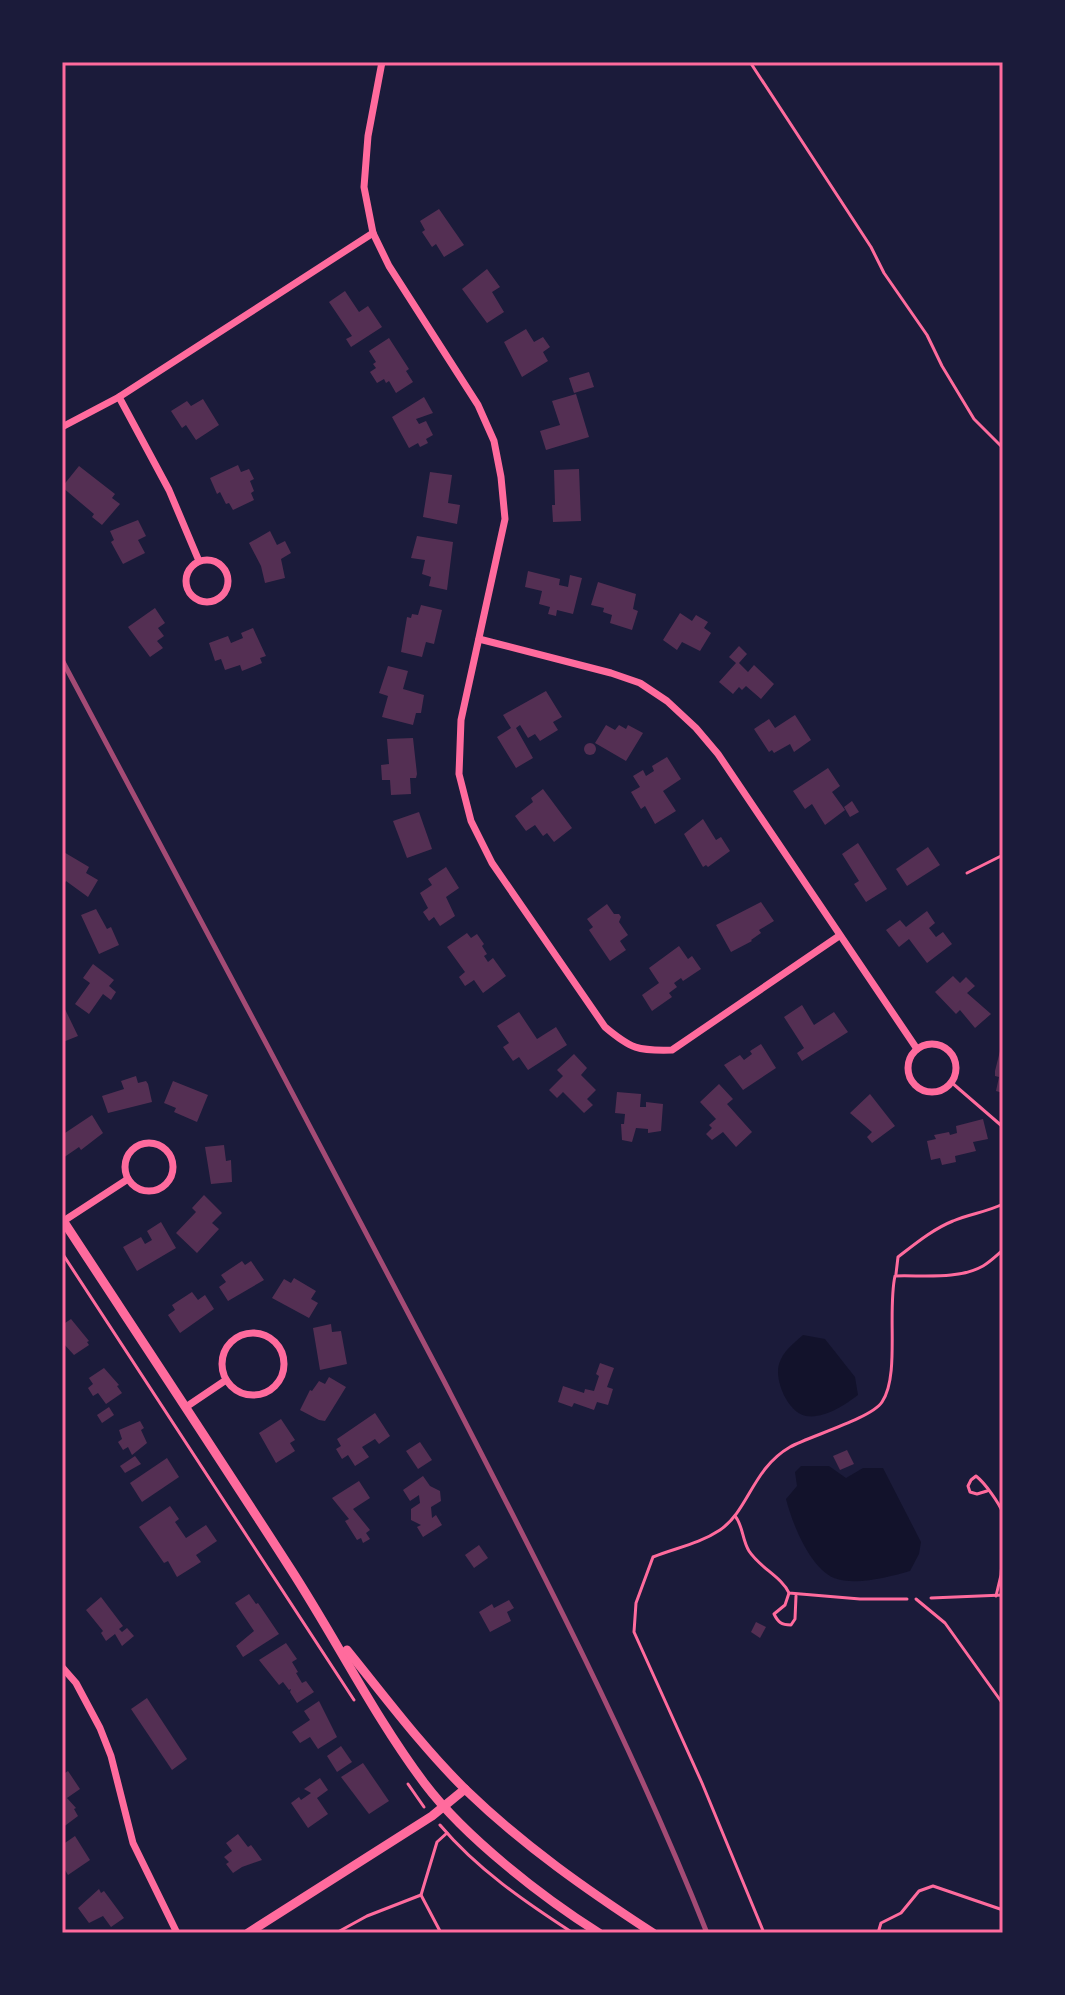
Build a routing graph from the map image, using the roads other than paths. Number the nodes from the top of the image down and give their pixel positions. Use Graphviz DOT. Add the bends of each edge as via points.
graph roads {
  1 [pos="382,62"];
  2 [pos="373,233"];
  3 [pos="119,397"];
  4 [pos="62,427"];
  5 [pos="199,561"];
  6 [pos="479,639"];
  7 [pos="839,936"];
  8 [pos="917,1049"];
  9 [pos="128,1179"];
  10 [pos="63,1221"];
  11 [pos="226,1380"];
  12 [pos="186,1407"];
  13 [pos="916,1599"];
  14 [pos="328,1626"];
  15 [pos="62,1667"];
  16 [pos="1003,1704"];
  17 [pos="465,1789"];
  18 [pos="445,1807"];
  19 [pos="177,1933"];
  20 [pos="248,1933"];
  21 [pos="599,1933"];
  22 [pos="653,1933"];
  1 -- 2 [label="street" via="364,187"];
  2 -- 3 [label="street"];
  2 -- 6 [label="street" via="478,405 494,441 505,519"];
  3 -- 4 [label="street"];
  3 -- 5 [label="street" via="169,490"];
  5 -- 5 [label="street" via="188,570 188,591 199,601 214,601 225,592 227,573 219,563"];
  6 -- 7 [label="street" via="611,673 640,683 667,701 718,754"];
  6 -- 7 [label="street" via="461,720 459,774 471,821 492,863 596,1015 626,1046 672,1050"];
  7 -- 8 [label="street"];
  8 -- 8 [label="street" via="908,1063 916,1086 930,1092 951,1082 956,1068 946,1048 931,1044"];
  9 -- 9 [label="street" via="125,1162 133,1148 157,1143 170,1154 173,1169 161,1188 146,1191"];
  9 -- 10 [label="street"];
  10 -- 12 [label="main road"];
  11 -- 11 [label="street" via="221,1365 234,1339 252,1333 277,1345 284,1363 272,1389 244,1394"];
  11 -- 12 [label="street"];
  12 -- 14 [label="main road"];
  13 -- 16 [label="lane" via="945,1623"];
  14 -- 17 [label="main road"];
  14 -- 18 [label="main road" via="398,1746"];
  15 -- 19 [label="street" via="100,1728 133,1843"];
  17 -- 18 [label="main road"];
  17 -- 22 [label="main road" via="543,1858"];
  18 -- 20 [label="main road"];
  18 -- 21 [label="main road" via="510,1867"];
}
